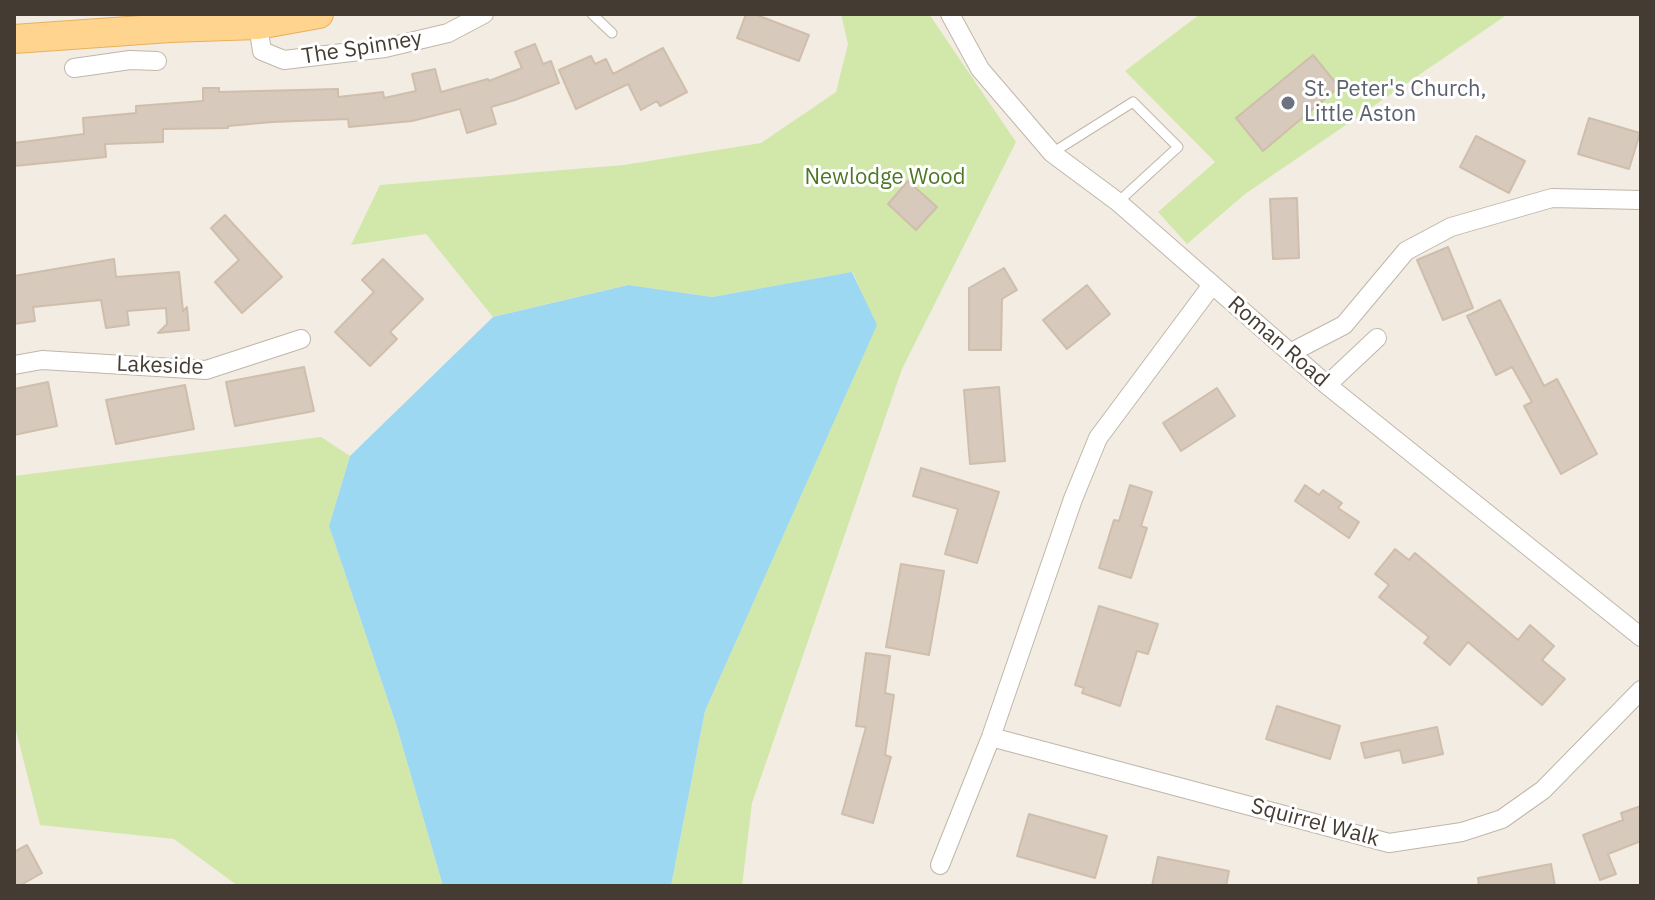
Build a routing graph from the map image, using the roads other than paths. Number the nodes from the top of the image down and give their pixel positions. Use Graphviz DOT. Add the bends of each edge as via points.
graph roads {
  1 [pos="319,14"];
  2 [pos="484,14"];
  3 [pos="592,14"];
  4 [pos="950,14"];
  5 [pos="258,25"];
  6 [pos="131,30"];
  7 [pos="612,33"];
  8 [pos="14,39"];
  9 [pos="130,60"];
  10 [pos="157,61"];
  11 [pos="74,68"];
  12 [pos="1052,153"];
  13 [pos="1641,200"];
  14 [pos="1118,202"];
  15 [pos="1212,285"];
  16 [pos="1377,338"];
  17 [pos="301,339"];
  18 [pos="1290,353"];
  19 [pos="14,365"];
  20 [pos="1327,385"];
  21 [pos="1641,637"];
  22 [pos="1641,690"];
  23 [pos="991,737"];
  24 [pos="940,865"];
  1 -- 5 [label="main road"];
  2 -- 5 [label="street, The Spinney" via="448,33 385,48 284,60 262,51"];
  3 -- 7 [label="lane"];
  4 -- 12 [label="street, Roman Road" via="980,69"];
  5 -- 6 [label="main road"];
  6 -- 8 [label="main road"];
  6 -- 9 [label="street"];
  9 -- 10 [label="street"];
  9 -- 11 [label="street"];
  12 -- 14 [label="street, Roman Road"];
  12 -- 14 [label="lane" via="1133,102 1178,147"];
  13 -- 18 [label="street" via="1552,198 1451,227 1406,251 1344,325"];
  14 -- 15 [label="street, Roman Road"];
  15 -- 18 [label="street, Roman Road"];
  15 -- 23 [label="street" via="1098,438"];
  16 -- 20 [label="street"];
  17 -- 19 [label="street, Lakeside" via="206,370 42,360"];
  18 -- 20 [label="street, Roman Road"];
  20 -- 21 [label="street, Roman Road"];
  22 -- 23 [label="street, Squirrel Walk" via="1543,790 1502,819 1462,832 1389,843"];
  23 -- 24 [label="street"];
}
